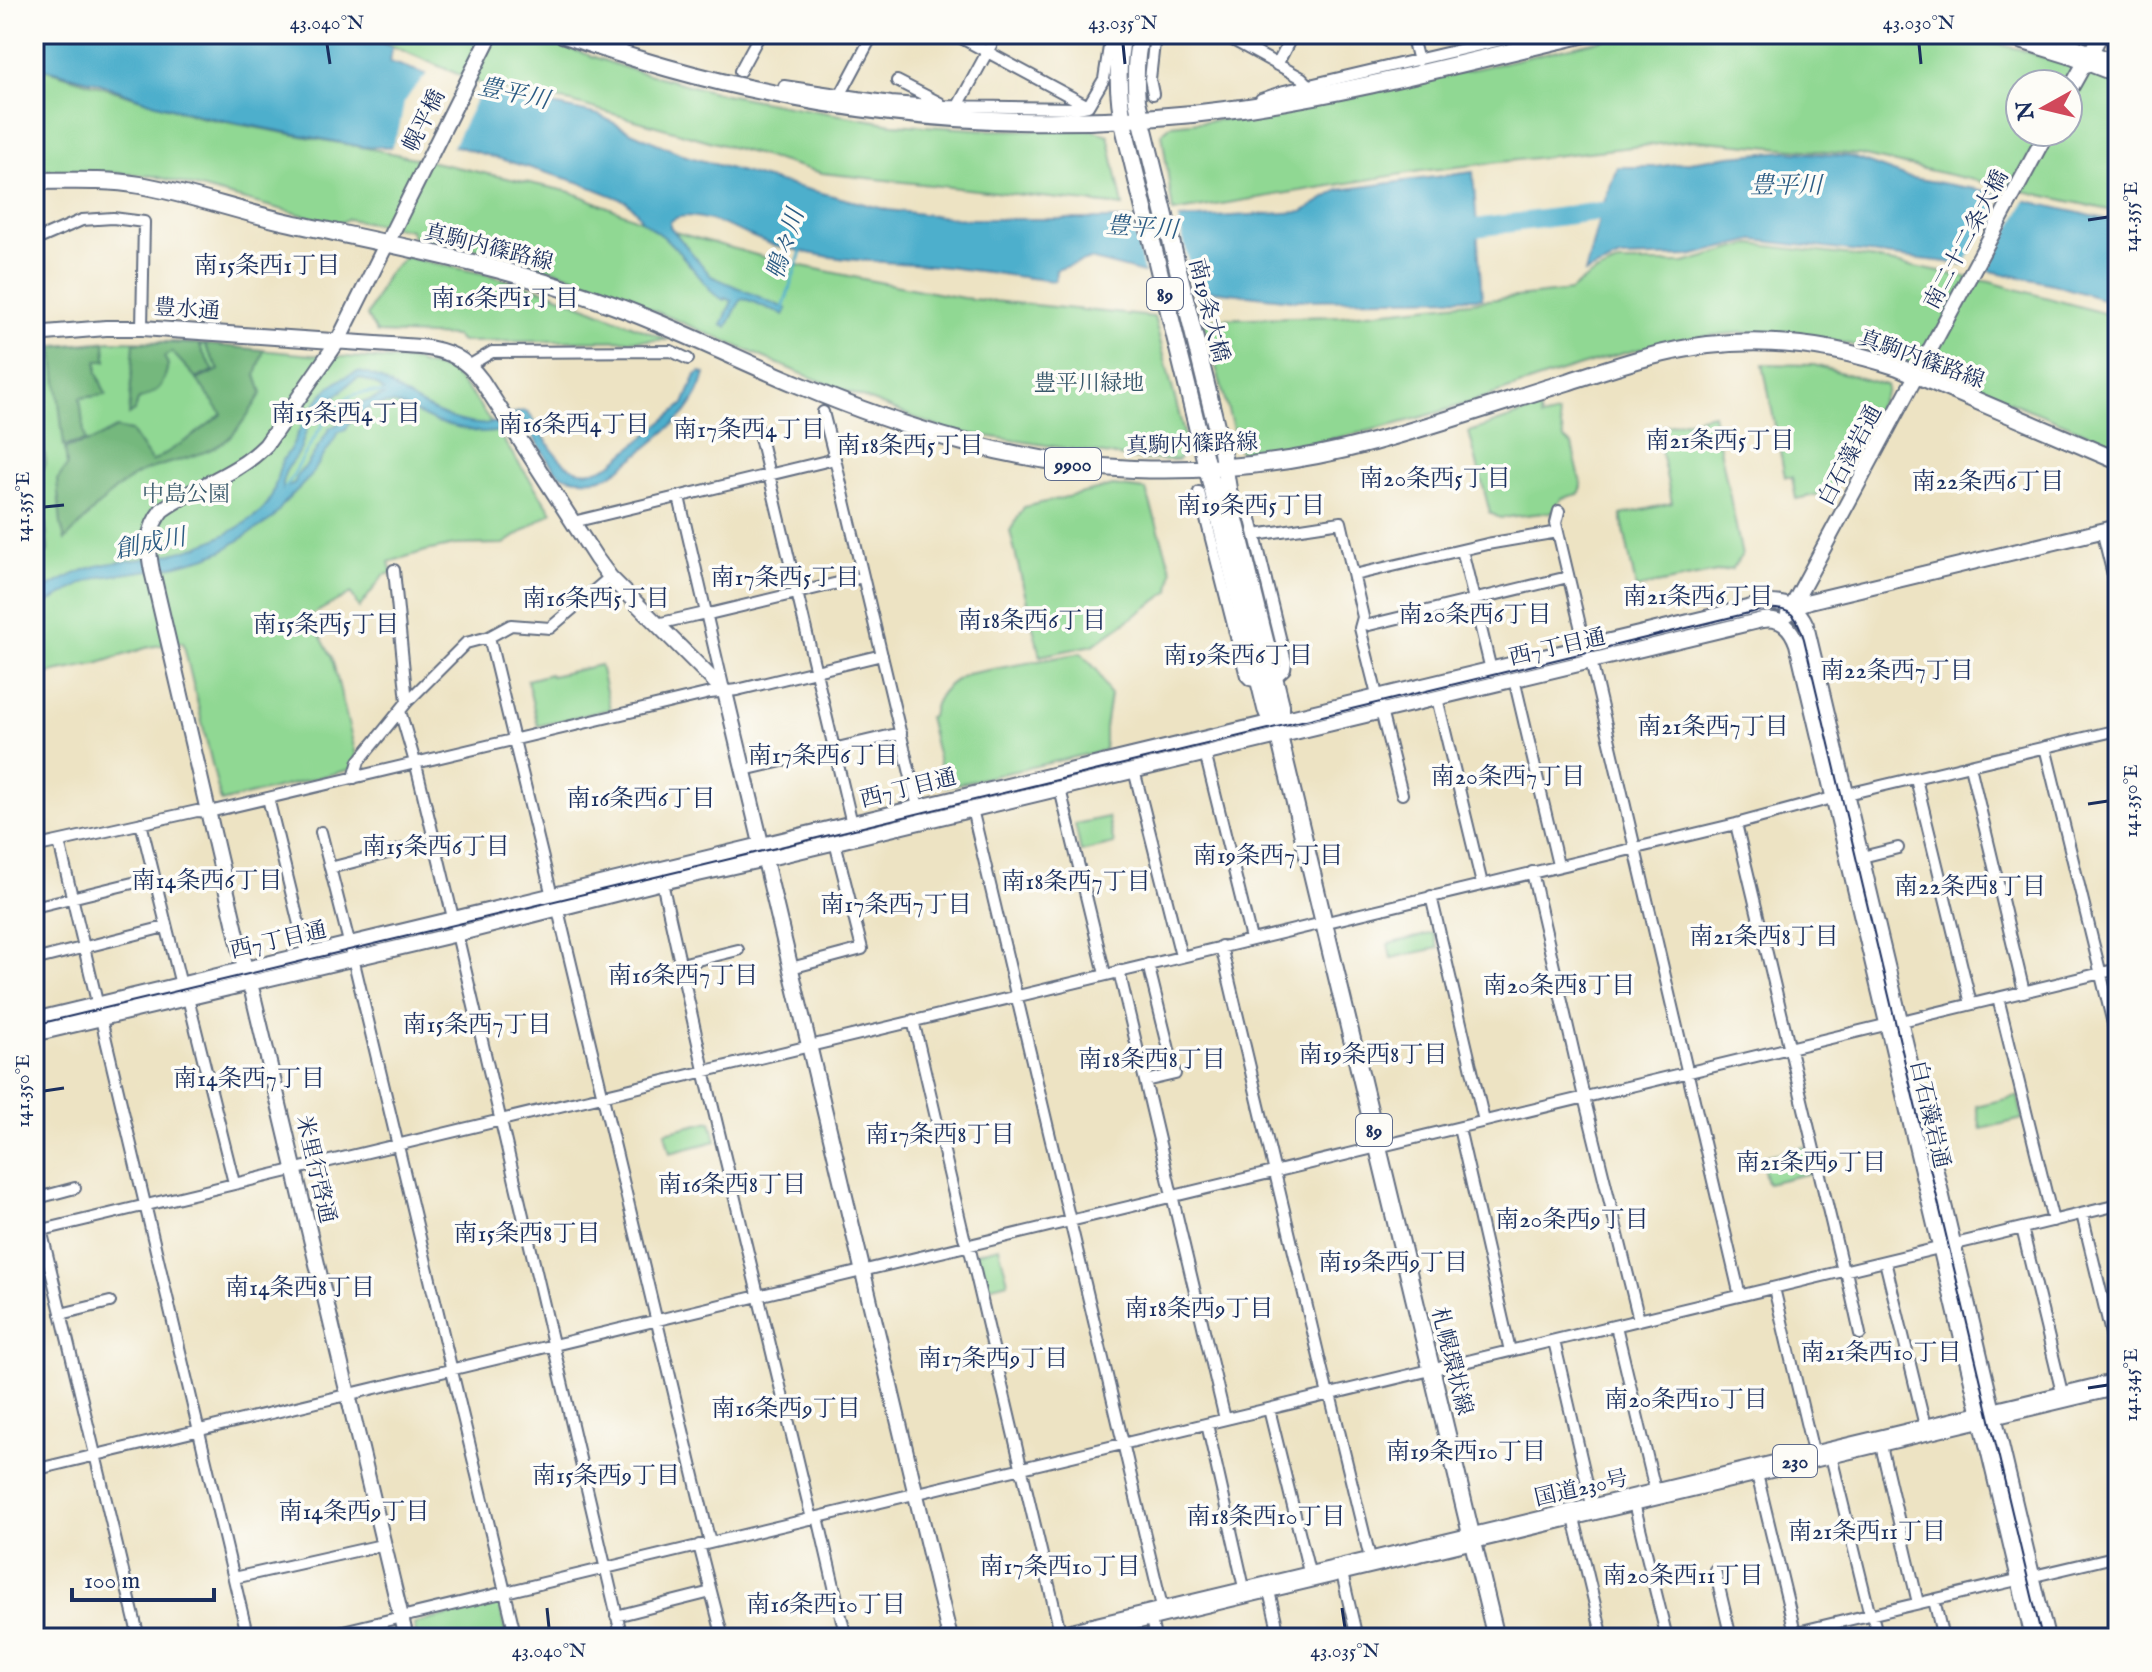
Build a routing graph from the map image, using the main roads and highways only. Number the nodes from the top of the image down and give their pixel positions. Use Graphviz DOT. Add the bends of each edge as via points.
graph roads {
  1 [pos="562,34"];
  2 [pos="1123,34"];
  3 [pos="1141,34"];
  4 [pos="1586,34"];
  5 [pos="2001,34"];
  6 [pos="2118,74"];
  7 [pos="1124,124"];
  8 [pos="1142,124"];
  9 [pos="34,181"];
  10 [pos="2118,461"];
  11 [pos="1214,462"];
  12 [pos="2118,1384"];
  13 [pos="1473,1538"];
  14 [pos="1091,1634"];
  15 [pos="1058,1637"];
  16 [pos="1496,1638"];
  1 -- 7 [label="main road" via="679,71 838,105 928,117"];
  2 -- 7 [label="main road, 89" via="1119,76"];
  3 -- 8 [label="main road, 89" via="1135,83"];
  4 -- 8 [label="main road" via="1326,93"];
  5 -- 6 [label="main road"];
  7 -- 8 [label="main road"];
  7 -- 11 [label="main road, 南19条大橋 / 89"];
  8 -- 11 [label="main road, 南19条大橋 / 89"];
  9 -- 11 [label="main road, 真駒内篠路線 / 9900" via="137,184 516,273 610,304 858,408 938,436 1016,455 1142,469"];
  10 -- 11 [label="main road, 真駒内篠路線 / 9900" via="1919,371 1807,346 1751,342 1644,357 1370,443 1303,458"];
  11 -- 13 [label="main road, 札幌環状線 / 89" via="1267,680 1266,709 1277,729"];
  12 -- 13 [label="highway, 国道230号 / 230"];
  13 -- 14 [label="highway, 国道230号 / 230" via="1156,1612"];
  13 -- 16 [label="main road, 札幌環状線 / 89"];
  14 -- 15 [label="highway, 国道230号 / 230"];
}
